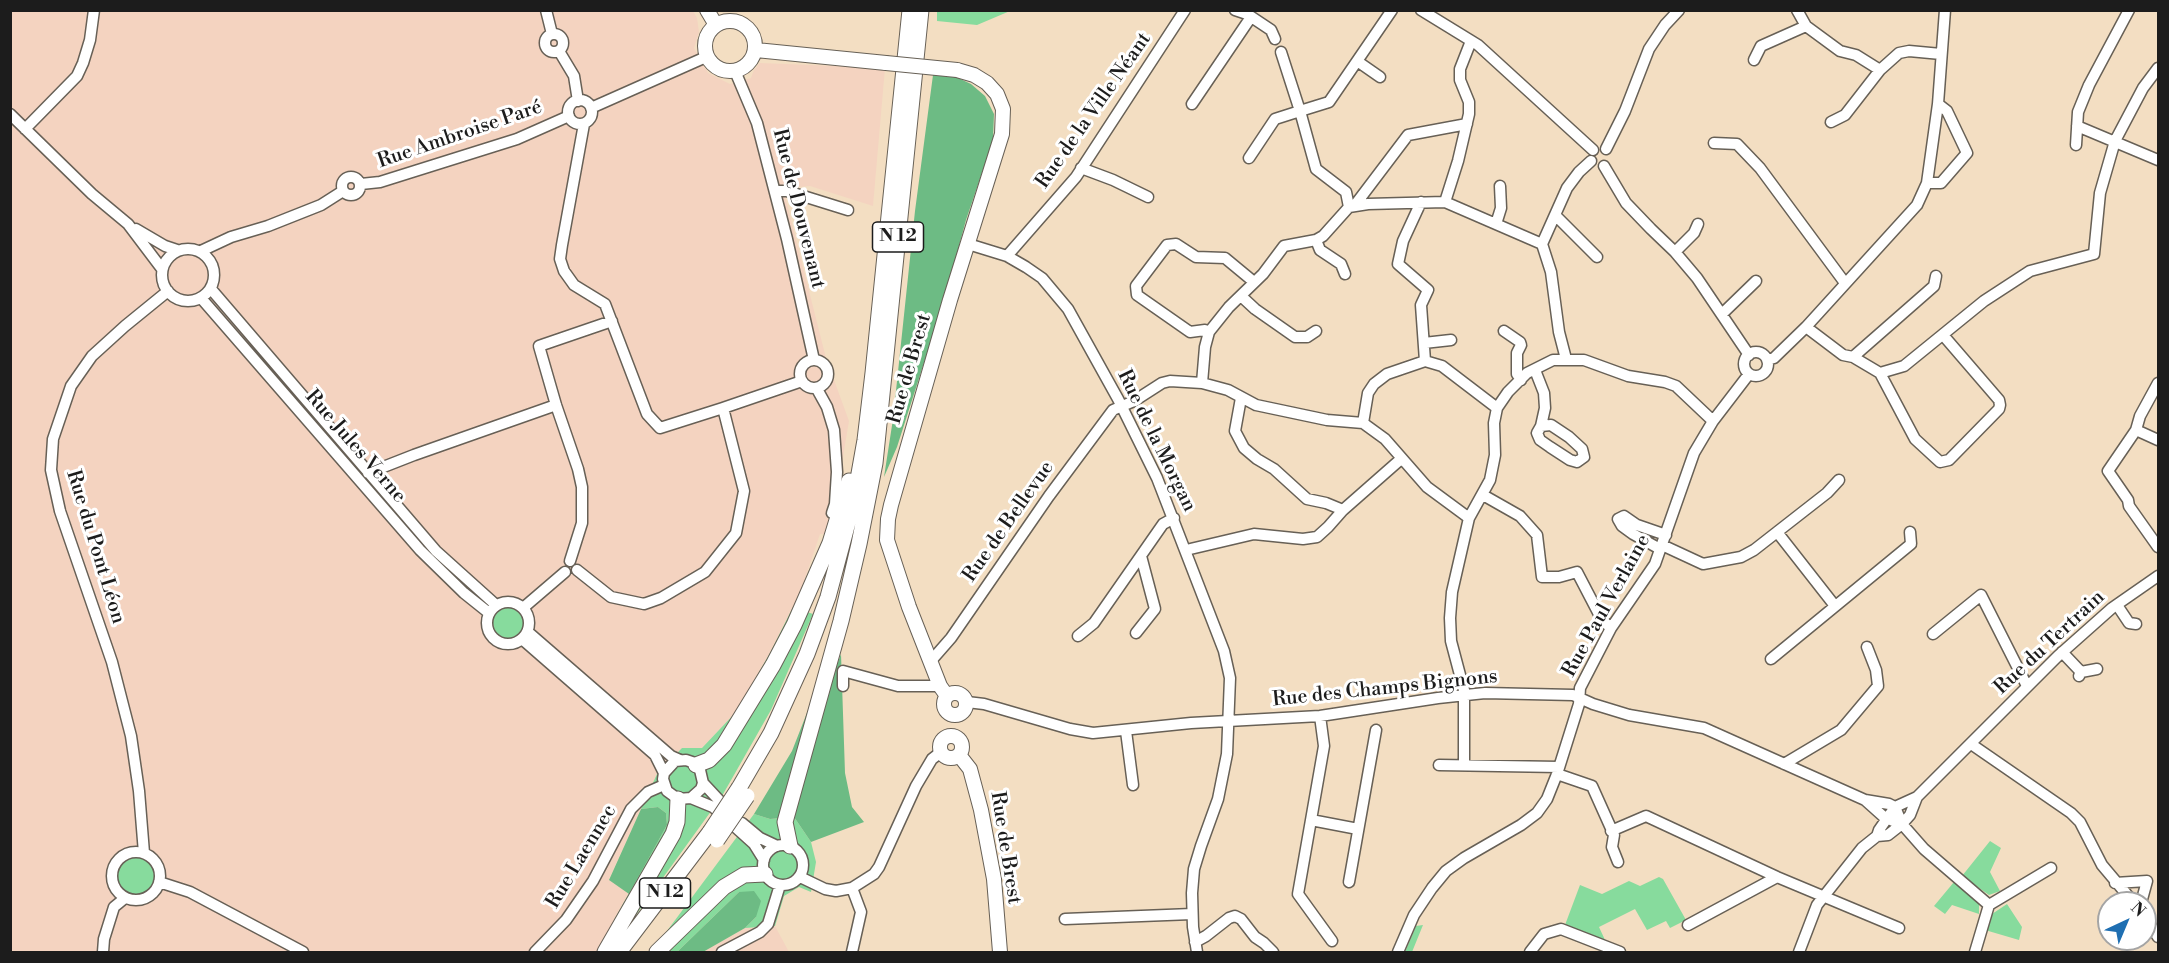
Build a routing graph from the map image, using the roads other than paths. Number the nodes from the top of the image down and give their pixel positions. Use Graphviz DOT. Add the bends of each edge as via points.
graph roads {
  1 [pos="94,10"];
  2 [pos="546,10"];
  3 [pos="707,10"];
  4 [pos="910,10"];
  5 [pos="921,10"];
  6 [pos="1185,10"];
  7 [pos="1235,10"];
  8 [pos="1392,10"];
  9 [pos="1421,10"];
  10 [pos="1679,10"];
  11 [pos="1797,10"];
  12 [pos="1945,10"];
  13 [pos="2129,10"];
  14 [pos="1251,17"];
  15 [pos="716,25"];
  16 [pos="1806,26"];
  17 [pos="1275,39"];
  18 [pos="1471,41"];
  19 [pos="756,50"];
  20 [pos="1281,52"];
  21 [pos="1941,54"];
  22 [pos="706,57"];
  23 [pos="1754,60"];
  24 [pos="1357,61"];
  25 [pos="2158,68"];
  26 [pos="1880,70"];
  27 [pos="735,71"];
  28 [pos="1380,77"];
  29 [pos="578,101"];
  30 [pos="1192,104"];
  31 [pos="1938,104"];
  32 [pos="591,108"];
  33 [pos="1300,111"];
  34 [pos="10,114"];
  35 [pos="569,116"];
  36 [pos="1831,122"];
  37 [pos="584,124"];
  38 [pos="1467,124"];
  39 [pos="2077,126"];
  40 [pos="25,129"];
  41 [pos="2115,141"];
  42 [pos="1714,143"];
  43 [pos="2076,145"];
  44 [pos="1606,149"];
  45 [pos="1593,150"];
  46 [pos="1249,158"];
  47 [pos="2158,160"];
  48 [pos="1591,162"];
  49 [pos="1604,166"];
  50 [pos="1081,168"];
  51 [pos="1927,183"];
  52 [pos="1500,186"];
  53 [pos="775,191"];
  54 [pos="1148,197"];
  55 [pos="1421,202"];
  56 [pos="1445,202"];
  57 [pos="1352,206"];
  58 [pos="848,210"];
  59 [pos="1556,216"];
  60 [pos="128,224"];
  61 [pos="1496,224"];
  62 [pos="1698,224"];
  63 [pos="231,237"];
  64 [pos="1316,240"];
  65 [pos="968,244"];
  66 [pos="1542,244"];
  67 [pos="177,250"];
  68 [pos="201,251"];
  69 [pos="1675,252"];
  70 [pos="1007,256"];
  71 [pos="1597,257"];
  72 [pos="213,266"];
  73 [pos="162,268"];
  74 [pos="1345,274"];
  75 [pos="1936,276"];
  76 [pos="1756,281"];
  77 [pos="1254,282"];
  78 [pos="1845,283"];
  79 [pos="211,289"];
  80 [pos="168,291"];
  81 [pos="1241,296"];
  82 [pos="201,298"];
  83 [pos="1723,313"];
  84 [pos="612,321"];
  85 [pos="1806,327"];
  86 [pos="1316,331"];
  87 [pos="1504,331"];
  88 [pos="1209,332"];
  89 [pos="1943,335"];
  90 [pos="1451,340"];
  91 [pos="1424,343"];
  92 [pos="1749,355"];
  93 [pos="1853,357"];
  94 [pos="1566,359"];
  95 [pos="814,360"];
  96 [pos="1767,360"];
  97 [pos="1425,361"];
  98 [pos="1534,370"];
  99 [pos="873,373"];
  100 [pos="1880,373"];
  101 [pos="1749,374"];
  102 [pos="1521,380"];
  103 [pos="802,381"];
  104 [pos="1202,383"];
  105 [pos="2158,383"];
  106 [pos="817,389"];
  107 [pos="1241,398"];
  108 [pos="556,405"];
  109 [pos="1121,406"];
  110 [pos="723,408"];
  111 [pos="1497,408"];
  112 [pos="1713,421"];
  113 [pos="1363,423"];
  114 [pos="1541,426"];
  115 [pos="2136,430"];
  116 [pos="2158,440"];
  117 [pos="1596,451"];
  118 [pos="1584,455"];
  119 [pos="1401,459"];
  120 [pos="875,463"];
  121 [pos="368,473"];
  122 [pos="1839,480"];
  123 [pos="1483,495"];
  124 [pos="1343,510"];
  125 [pos="1174,518"];
  126 [pos="1469,518"];
  127 [pos="1777,532"];
  128 [pos="1910,532"];
  129 [pos="1663,543"];
  130 [pos="2158,547"];
  131 [pos="1186,550"];
  132 [pos="1140,556"];
  133 [pos="571,567"];
  134 [pos="2158,576"];
  135 [pos="809,589"];
  136 [pos="2117,605"];
  137 [pos="1835,606"];
  138 [pos="523,608"];
  139 [pos="492,609"];
  140 [pos="2132,625"];
  141 [pos="1611,628"];
  142 [pos="1136,633"];
  143 [pos="1933,634"];
  144 [pos="525,635"];
  145 [pos="1078,636"];
  146 [pos="1867,647"];
  147 [pos="2062,652"];
  148 [pos="1771,659"];
  149 [pos="930,662"];
  150 [pos="2097,669"];
  151 [pos="843,686"];
  152 [pos="2027,686"];
  153 [pos="944,691"];
  154 [pos="1463,696"];
  155 [pos="1580,698"];
  156 [pos="966,702"];
  157 [pos="955,715"];
  158 [pos="1230,716"];
  159 [pos="1320,716"];
  160 [pos="1376,730"];
  161 [pos="1125,731"];
  162 [pos="951,737"];
  163 [pos="1971,744"];
  164 [pos="941,752"];
  165 [pos="959,755"];
  166 [pos="680,760"];
  167 [pos="1784,764"];
  168 [pos="696,765"];
  169 [pos="1439,765"];
  170 [pos="1464,765"];
  171 [pos="1558,771"];
  172 [pos="664,772"];
  173 [pos="703,783"];
  174 [pos="1133,784"];
  175 [pos="664,785"];
  176 [pos="743,792"];
  177 [pos="1917,797"];
  178 [pos="684,798"];
  179 [pos="1865,800"];
  180 [pos="1895,807"];
  181 [pos="1887,818"];
  182 [pos="1311,820"];
  183 [pos="1902,824"];
  184 [pos="1358,829"];
  185 [pos="1611,831"];
  186 [pos="713,836"];
  187 [pos="1877,836"];
  188 [pos="784,846"];
  189 [pos="144,854"];
  190 [pos="1618,862"];
  191 [pos="764,867"];
  192 [pos="2051,868"];
  193 [pos="800,877"];
  194 [pos="1777,877"];
  195 [pos="159,882"];
  196 [pos="1349,882"];
  197 [pos="2115,883"];
  198 [pos="780,885"];
  199 [pos="852,888"];
  200 [pos="2123,891"];
  201 [pos="2144,891"];
  202 [pos="1823,897"];
  203 [pos="125,898"];
  204 [pos="1989,904"];
  205 [pos="1192,914"];
  206 [pos="1065,918"];
  207 [pos="1688,925"];
  208 [pos="1899,928"];
  209 [pos="1332,941"];
  210 [pos="1196,947"];
  211 [pos="104,952"];
  212 [pos="303,952"];
  213 [pos="535,952"];
  214 [pos="605,952"];
  215 [pos="619,952"];
  216 [pos="629,952"];
  217 [pos="657,952"];
  218 [pos="722,952"];
  219 [pos="852,952"];
  220 [pos="1000,952"];
  221 [pos="1273,952"];
  222 [pos="1398,952"];
  223 [pos="1530,952"];
  224 [pos="1620,952"];
  225 [pos="1799,952"];
  226 [pos="1975,952"];
  1 -- 40 [label="street" via="90,40 77,76"];
  2 -- 29 [label="street" via="552,34 546,37 544,46 550,52 559,51 574,76"];
  3 -- 15 [label="main road"];
  4 -- 99 [label="highway, N 12"];
  5 -- 120 [label="highway, N 12"];
  6 -- 50 [label="street, Rue de la Ville Néant"];
  7 -- 14 [label="street"];
  8 -- 24 [label="street"];
  9 -- 18 [label="street"];
  10 -- 44 [label="street" via="1648,49"];
  11 -- 16 [label="street"];
  12 -- 21 [label="street"];
  13 -- 39 [label="street" via="2089,85"];
  14 -- 17 [label="street" via="1271,30"];
  14 -- 30 [label="street"];
  15 -- 19 [label="main road" via="729,21 742,24 752,35"];
  15 -- 22 [label="main road" via="704,43"];
  16 -- 23 [label="street" via="1761,46"];
  16 -- 26 [label="street" via="1840,51 1856,55"];
  18 -- 38 [label="street" via="1460,69 1469,102"];
  18 -- 45 [label="street"];
  19 -- 27 [label="main road" via="749,63"];
  19 -- 65 [label="main road, Rue de Brest, bridge" via="957,70 987,84 997,94 1003,109 1002,134"];
  20 -- 33 [label="street"];
  21 -- 26 [label="street" via="1899,53"];
  21 -- 31 [label="street"];
  22 -- 27 [label="main road" via="718,69"];
  22 -- 32 [label="street"];
  24 -- 28 [label="street"];
  24 -- 33 [label="street" via="1329,102"];
  25 -- 41 [label="street"];
  26 -- 36 [label="street" via="1845,115"];
  27 -- 53 [label="street, Rue de Douvenant" via="757,123"];
  29 -- 32 [label="street"];
  29 -- 35 [label="street" via="571,105"];
  31 -- 51 [label="street"];
  31 -- 51 [label="street" via="1947,111 1967,153 1941,183"];
  32 -- 37 [label="street" via="591,116"];
  33 -- 46 [label="street" via="1275,119"];
  33 -- 57 [label="street" via="1316,169 1346,192"];
  34 -- 40 [label="street"];
  35 -- 37 [label="street" via="573,122"];
  35 -- 63 [label="street, Rue Ambroise Paré" via="517,139 380,182 361,184 355,195 343,191 321,205"];
  37 -- 84 [label="street" via="560,259 574,285 605,304"];
  38 -- 56 [label="street"];
  38 -- 57 [label="street" via="1408,135"];
  39 -- 41 [label="street"];
  39 -- 43 [label="street"];
  40 -- 60 [label="street"];
  41 -- 47 [label="street"];
  41 -- 89 [label="street" via="2100,193 2094,254 2030,271 1984,301"];
  42 -- 78 [label="street" via="1737,144 1760,168"];
  44 -- 45 [label="street"];
  44 -- 49 [label="street" via="1610,158"];
  45 -- 48 [label="street"];
  48 -- 49 [label="street"];
  48 -- 59 [label="street" via="1567,188"];
  49 -- 69 [label="street" via="1626,203"];
  50 -- 54 [label="street"];
  50 -- 70 [label="street, Rue de la Ville Néant"];
  51 -- 78 [label="street" via="1917,205"];
  52 -- 61 [label="street" via="1501,208"];
  53 -- 58 [label="street"];
  53 -- 95 [label="street, Rue de Douvenant"];
  55 -- 56 [label="street"];
  55 -- 57 [label="street"];
  55 -- 91 [label="street" via="1402,241 1398,264 1428,290 1421,305"];
  56 -- 61 [label="street"];
  57 -- 64 [label="street"];
  59 -- 66 [label="street"];
  59 -- 71 [label="street"];
  60 -- 67 [label="street"];
  60 -- 73 [label="street"];
  61 -- 66 [label="street"];
  62 -- 69 [label="street"];
  63 -- 68 [label="street"];
  63 -- 72 [label="street"];
  64 -- 74 [label="street" via="1320,250 1341,264"];
  64 -- 77 [label="street" via="1284,246"];
  65 -- 70 [label="street, Rue de la Morgan"];
  65 -- 149 [label="main road, Rue de Brest" via="888,519 887,540 893,563"];
  66 -- 94 [label="street" via="1551,272"];
  67 -- 68 [label="street"];
  67 -- 73 [label="street"];
  68 -- 72 [label="street"];
  69 -- 83 [label="street"];
  70 -- 109 [label="street, Rue de la Morgan" via="1042,278 1057,294 1084,334"];
  72 -- 79 [label="street"];
  73 -- 80 [label="street"];
  75 -- 93 [label="street" via="1934,286"];
  76 -- 83 [label="street"];
  77 -- 81 [label="street"];
  77 -- 88 [label="street" via="1225,258 1196,257 1176,244 1167,245 1136,286 1137,295 1190,332"];
  78 -- 85 [label="street"];
  79 -- 82 [label="street"];
  79 -- 121 [label="street, Rue Jules Verne"];
  80 -- 82 [label="street" via="184,301"];
  80 -- 189 [label="street, Rue du Pont Léon" via="92,356 70,386 53,439 51,470 60,512 112,662 130,736"];
  81 -- 86 [label="street" via="1295,337 1307,337"];
  81 -- 88 [label="street"];
  82 -- 139 [label="street, Rue Jules Verne" via="420,550 464,593"];
  83 -- 92 [label="street"];
  84 -- 108 [label="street" via="539,346"];
  84 -- 110 [label="street" via="647,414 660,428"];
  85 -- 93 [label="street" via="1843,355"];
  85 -- 96 [label="street"];
  87 -- 102 [label="street" via="1520,342 1517,374"];
  88 -- 104 [label="street"];
  89 -- 100 [label="street" via="1904,366"];
  89 -- 100 [label="street" via="2000,405 1949,460 1940,462 1915,439"];
  90 -- 91 [label="street"];
  91 -- 97 [label="street"];
  92 -- 96 [label="street" via="1759,353"];
  92 -- 101 [label="street" via="1744,364"];
  93 -- 100 [label="street"];
  94 -- 98 [label="street" via="1553,360"];
  94 -- 112 [label="street" via="1584,360 1628,376 1676,386"];
  95 -- 103 [label="street" via="802,367"];
  95 -- 106 [label="street" via="825,364 829,375"];
  96 -- 101 [label="street" via="1763,374"];
  97 -- 111 [label="street" via="1442,366"];
  97 -- 113 [label="street" via="1388,374 1374,384 1368,393"];
  98 -- 102 [label="street"];
  98 -- 114 [label="street" via="1544,393"];
  99 -- 135 [label="highway" via="837,520"];
  99 -- 176 [label="highway, N 12" via="855,496 828,597 788,699"];
  101 -- 112 [label="street, Rue Paul Verlaine"];
  102 -- 111 [label="street"];
  103 -- 106 [label="street"];
  103 -- 110 [label="street"];
  104 -- 107 [label="street, Rue de Bellevue"];
  104 -- 109 [label="street, Rue de Bellevue" via="1162,383"];
  105 -- 115 [label="street"];
  106 -- 135 [label="street" via="834,429 837,472 835,504"];
  107 -- 113 [label="street, Rue de Bellevue" via="1291,413"];
  107 -- 124 [label="street" via="1236,431 1244,448 1307,499"];
  108 -- 121 [label="street"];
  108 -- 133 [label="street" via="582,487 582,523"];
  109 -- 125 [label="street, Rue de la Morgan"];
  109 -- 149 [label="street, Rue de Bellevue" via="1093,435 951,638"];
  110 -- 133 [label="street" via="744,491 736,533 712,566 661,598 644,604 611,597"];
  111 -- 123 [label="street" via="1495,455"];
  112 -- 129 [label="street, Rue Paul Verlaine" via="1694,453"];
  113 -- 119 [label="street" via="1385,439"];
  114 -- 118 [label="street" via="1551,425 1569,437"];
  114 -- 118 [label="street" via="1537,433 1540,440 1550,447 1577,462"];
  115 -- 116 [label="street"];
  115 -- 130 [label="street" via="2108,471"];
  117 -- 118 [label="street"];
  119 -- 124 [label="street"];
  119 -- 126 [label="street" via="1428,487"];
  120 -- 176 [label="highway, N 12" via="819,653 789,720"];
  120 -- 188 [label="highway" via="841,621 785,822"];
  121 -- 139 [label="street, Rue Jules Verne"];
  122 -- 127 [label="street"];
  123 -- 126 [label="street"];
  123 -- 141 [label="street" via="1521,516 1537,535 1542,578 1576,572 1602,620"];
  124 -- 131 [label="street" via="1317,537 1254,534"];
  125 -- 131 [label="street, Rue de la Morgan"];
  125 -- 132 [label="street" via="1163,524"];
  126 -- 154 [label="street" via="1450,618"];
  127 -- 129 [label="street" via="1741,558 1703,564"];
  127 -- 137 [label="street"];
  128 -- 137 [label="street" via="1911,544"];
  129 -- 141 [label="street, Rue Paul Verlaine" via="1655,564"];
  131 -- 158 [label="street, Rue de la Morgan" via="1224,651 1230,678"];
  132 -- 142 [label="street" via="1155,609"];
  132 -- 145 [label="street" via="1094,623"];
  133 -- 138 [label="street"];
  134 -- 136 [label="street, Rue du Tertrain"];
  135 -- 168 [label="highway" via="778,655 724,745 709,760"];
  136 -- 140 [label="street"];
  136 -- 147 [label="street, Rue du Tertrain"];
  137 -- 148 [label="street"];
  138 -- 139 [label="street" via="513,602"];
  138 -- 144 [label="street" via="529,619"];
  139 -- 144 [label="street" via="486,626 496,641 512,644"];
  141 -- 155 [label="street, Rue Paul Verlaine" via="1580,688"];
  143 -- 152 [label="street" via="1981,595"];
  144 -- 166 [label="street"];
  144 -- 172 [label="street" via="655,755"];
  146 -- 167 [label="street" via="1878,686 1841,730"];
  147 -- 150 [label="street" via="2080,674"];
  147 -- 152 [label="street, Rue du Tertrain"];
  149 -- 153 [label="main road, Rue de Brest"];
  151 -- 153 [label="street" via="843,671 898,686"];
  152 -- 163 [label="street, Rue du Tertrain"];
  153 -- 156 [label="main road" via="957,692"];
  153 -- 157 [label="main road" via="944,706"];
  154 -- 155 [label="street, Rue des Champs Bignons" via="1535,693 1573,694"];
  154 -- 159 [label="street, Rue des Champs Bignons"];
  154 -- 170 [label="street"];
  155 -- 167 [label="street, Rue des Champs Bignons" via="1629,716 1704,728"];
  155 -- 171 [label="street, Rue Paul Verlaine"];
  156 -- 157 [label="main road" via="966,708"];
  156 -- 161 [label="street, Rue des Champs Bignons" via="1080,732"];
  157 -- 162 [label="main road"];
  158 -- 159 [label="street, Rue des Champs Bignons"];
  158 -- 161 [label="street, Rue des Champs Bignons"];
  158 -- 205 [label="street, Rue de la Morgan" via="1224,777 1194,869"];
  159 -- 182 [label="street" via="1324,746"];
  160 -- 184 [label="street"];
  161 -- 174 [label="street"];
  162 -- 164 [label="main road" via="940,743"];
  162 -- 165 [label="main road" via="961,745"];
  163 -- 177 [label="street, Rue du Tertrain"];
  163 -- 197 [label="street" via="2071,813"];
  164 -- 165 [label="main road" via="949,758"];
  164 -- 199 [label="street" via="932,759 916,786 879,867"];
  165 -- 220 [label="main road, Rue de Brest" via="970,769 981,810 994,879"];
  166 -- 168 [label="street"];
  166 -- 172 [label="street"];
  167 -- 179 [label="street, Rue des Champs Bignons"];
  168 -- 173 [label="street"];
  169 -- 170 [label="street"];
  170 -- 171 [label="street"];
  171 -- 185 [label="street" via="1592,786"];
  171 -- 222 [label="street, Rue Paul Verlaine" via="1537,813 1446,871 1414,915"];
  172 -- 175 [label="street"];
  173 -- 178 [label="street" via="696,794"];
  173 -- 188 [label="street" via="747,828 760,838"];
  175 -- 178 [label="street" via="672,796"];
  175 -- 213 [label="street, Rue Laennec" via="648,792 631,809 593,881 566,920"];
  176 -- 186 [label="highway, N 12, bridge"];
  177 -- 180 [label="street"];
  177 -- 183 [label="street"];
  178 -- 191 [label="street" via="713,807 754,844"];
  178 -- 214 [label="highway" via="674,834"];
  179 -- 180 [label="street"];
  179 -- 181 [label="street"];
  180 -- 181 [label="street"];
  180 -- 183 [label="street"];
  181 -- 183 [label="street"];
  181 -- 187 [label="street"];
  182 -- 184 [label="street"];
  182 -- 209 [label="street" via="1298,894"];
  183 -- 187 [label="street" via="1888,836"];
  183 -- 204 [label="street" via="1924,849"];
  184 -- 196 [label="street"];
  185 -- 190 [label="street"];
  185 -- 194 [label="street" via="1646,816"];
  186 -- 215 [label="highway, N 12"];
  186 -- 216 [label="highway, N 12"];
  187 -- 202 [label="street" via="1862,848"];
  188 -- 191 [label="street" via="766,854"];
  188 -- 193 [label="street" via="800,854"];
  189 -- 195 [label="street" via="159,868"];
  189 -- 203 [label="street" via="128,854 112,871 114,886"];
  191 -- 198 [label="street" via="774,883"];
  191 -- 217 [label="highway" via="724,887"];
  192 -- 204 [label="street"];
  193 -- 198 [label="street" via="791,884"];
  193 -- 199 [label="street" via="825,889"];
  194 -- 202 [label="street"];
  194 -- 207 [label="street"];
  195 -- 203 [label="street" via="146,898"];
  195 -- 212 [label="street" via="190,892"];
  197 -- 200 [label="street"];
  197 -- 201 [label="street" via="2147,881"];
  198 -- 218 [label="street" via="768,924"];
  199 -- 219 [label="street" via="861,912"];
  202 -- 208 [label="street"];
  202 -- 225 [label="street"];
  203 -- 211 [label="street" via="114,907"];
  204 -- 226 [label="street"];
  205 -- 206 [label="street"];
  205 -- 210 [label="street, Rue de la Morgan"];
  210 -- 221 [label="street" via="1235,916"];
  223 -- 224 [label="street" via="1544,934 1561,928"];
}
